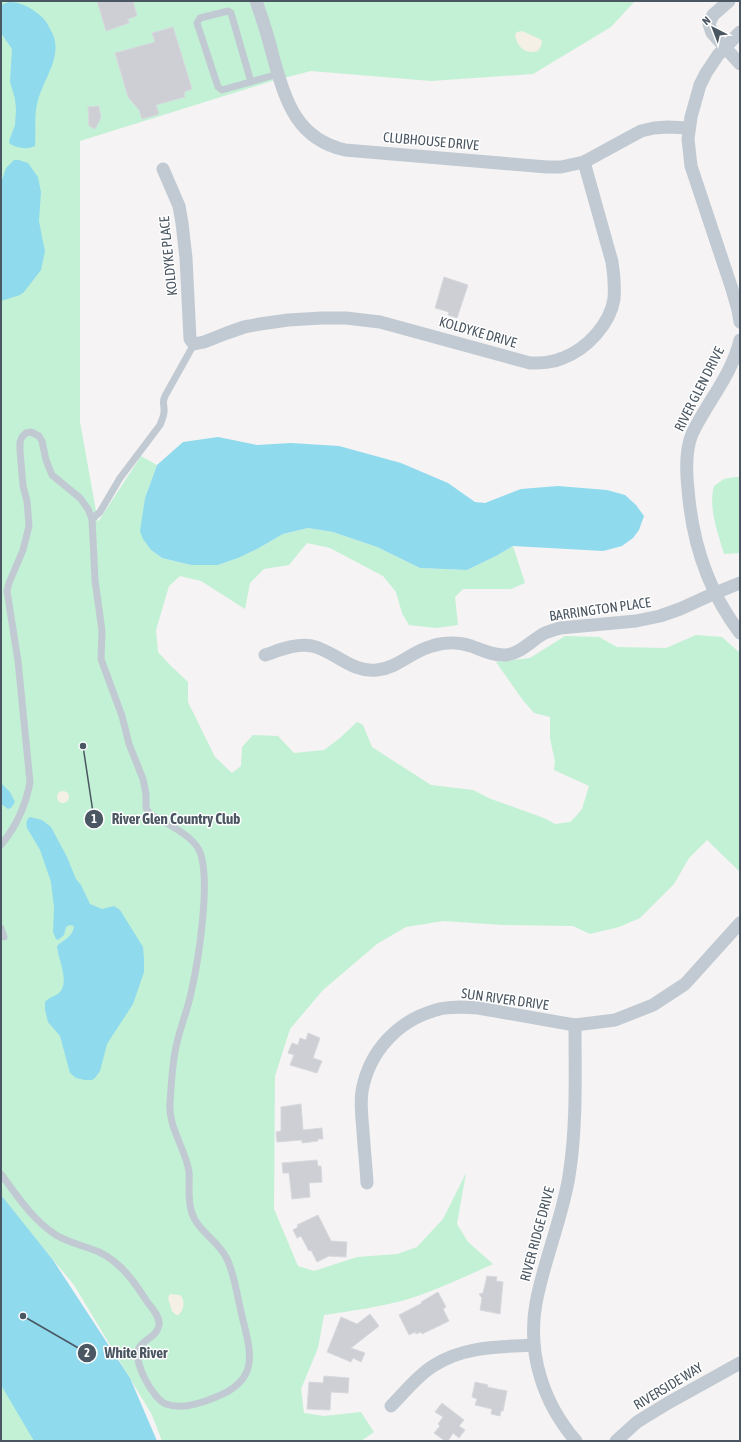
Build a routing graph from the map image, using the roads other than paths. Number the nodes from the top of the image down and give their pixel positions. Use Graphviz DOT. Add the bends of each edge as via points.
graph roads {
  1 [pos="256,1"];
  2 [pos="729,1"];
  3 [pos="740,32"];
  4 [pos="724,47"];
  5 [pos="740,64"];
  6 [pos="278,74"];
  7 [pos="251,82"];
  8 [pos="689,128"];
  9 [pos="584,162"];
  10 [pos="162,169"];
  11 [pos="740,322"];
  12 [pos="740,340"];
  13 [pos="194,344"];
  14 [pos="92,519"];
  15 [pos="740,583"];
  16 [pos="715,593"];
  17 [pos="740,633"];
  18 [pos="265,655"];
  19 [pos="1,845"];
  20 [pos="740,923"];
  21 [pos="1,928"];
  22 [pos="4,937"];
  23 [pos="575,1025"];
  24 [pos="1,1174"];
  25 [pos="367,1183"];
  26 [pos="534,1345"];
  27 [pos="740,1363"];
  28 [pos="391,1406"];
  29 [pos="576,1441"];
  30 [pos="616,1441"];
  1 -- 6 [label="street, CLUBHOUSE DRIVE"];
  2 -- 4 [label="street" via="713,15 709,24 710,30"];
  3 -- 4 [label="street"];
  4 -- 5 [label="street"];
  4 -- 8 [label="street" via="700,85"];
  6 -- 7 [label="lane"];
  6 -- 9 [label="street, CLUBHOUSE DRIVE" via="286,99 298,120 319,141 332,147 546,167"];
  7 -- 7 [label="lane" via="222,90 218,87 197,23 200,18 228,11 231,13"];
  8 -- 9 [label="street, CLUBHOUSE DRIVE" via="668,127 641,131"];
  8 -- 11 [label="street" via="691,166 734,296"];
  9 -- 13 [label="street, KOLDYKE DRIVE" via="612,262 613,300 608,316 593,338 564,358 551,362 530,363 380,322 346,318 288,320 260,324"];
  10 -- 13 [label="street, KOLDYKE PLACE" via="179,206 186,258 190,338"];
  12 -- 16 [label="street, RIVER GLEN DRIVE" via="734,362 698,422 688,449 687,484 694,533 704,568"];
  13 -- 14 [label="lane" via="162,402 164,414 160,425 120,478 100,512"];
  14 -- 19 [label="lane" via="80,498 52,475 39,436 31,432 26,433 20,442 20,451 29,526 23,550 7,591 19,668 30,782 24,806"];
  14 -- 24 [label="lane" via="95,580 102,631 101,659 143,779 146,808 150,814 187,837 199,850 205,878 200,941 192,992 175,1050 170,1113 189,1172 192,1214 198,1225 219,1246 232,1271 250,1360 244,1377 237,1386 216,1397 186,1406 167,1405 160,1400 144,1376 136,1355 143,1343 156,1332 160,1323 157,1315 121,1267 110,1258 65,1239 41,1223"];
  15 -- 16 [label="street, BARRINGTON PLACE"];
  16 -- 17 [label="street, RIVER GLEN DRIVE"];
  16 -- 18 [label="street, BARRINGTON PLACE" via="680,609 648,619 549,631 526,647 502,655 460,643 440,644 424,648 394,666 373,671 349,665 312,646 293,646"];
  20 -- 23 [label="street, SUN RIVER DRIVE" via="685,984 667,997 648,1008 615,1020"];
  21 -- 22 [label="lane"];
  23 -- 25 [label="street, SUN RIVER DRIVE" via="464,1007 436,1010 399,1028 383,1044 372,1062 362,1092"];
  23 -- 26 [label="street, RIVER RIDGE DRIVE" via="574,1127 571,1159 536,1304"];
  26 -- 28 [label="street" via="480,1348 457,1354 433,1366"];
  26 -- 29 [label="street, RIVER RIDGE DRIVE" via="548,1398"];
  27 -- 30 [label="street, RIVERSIDE WAY" via="637,1422"];
}
